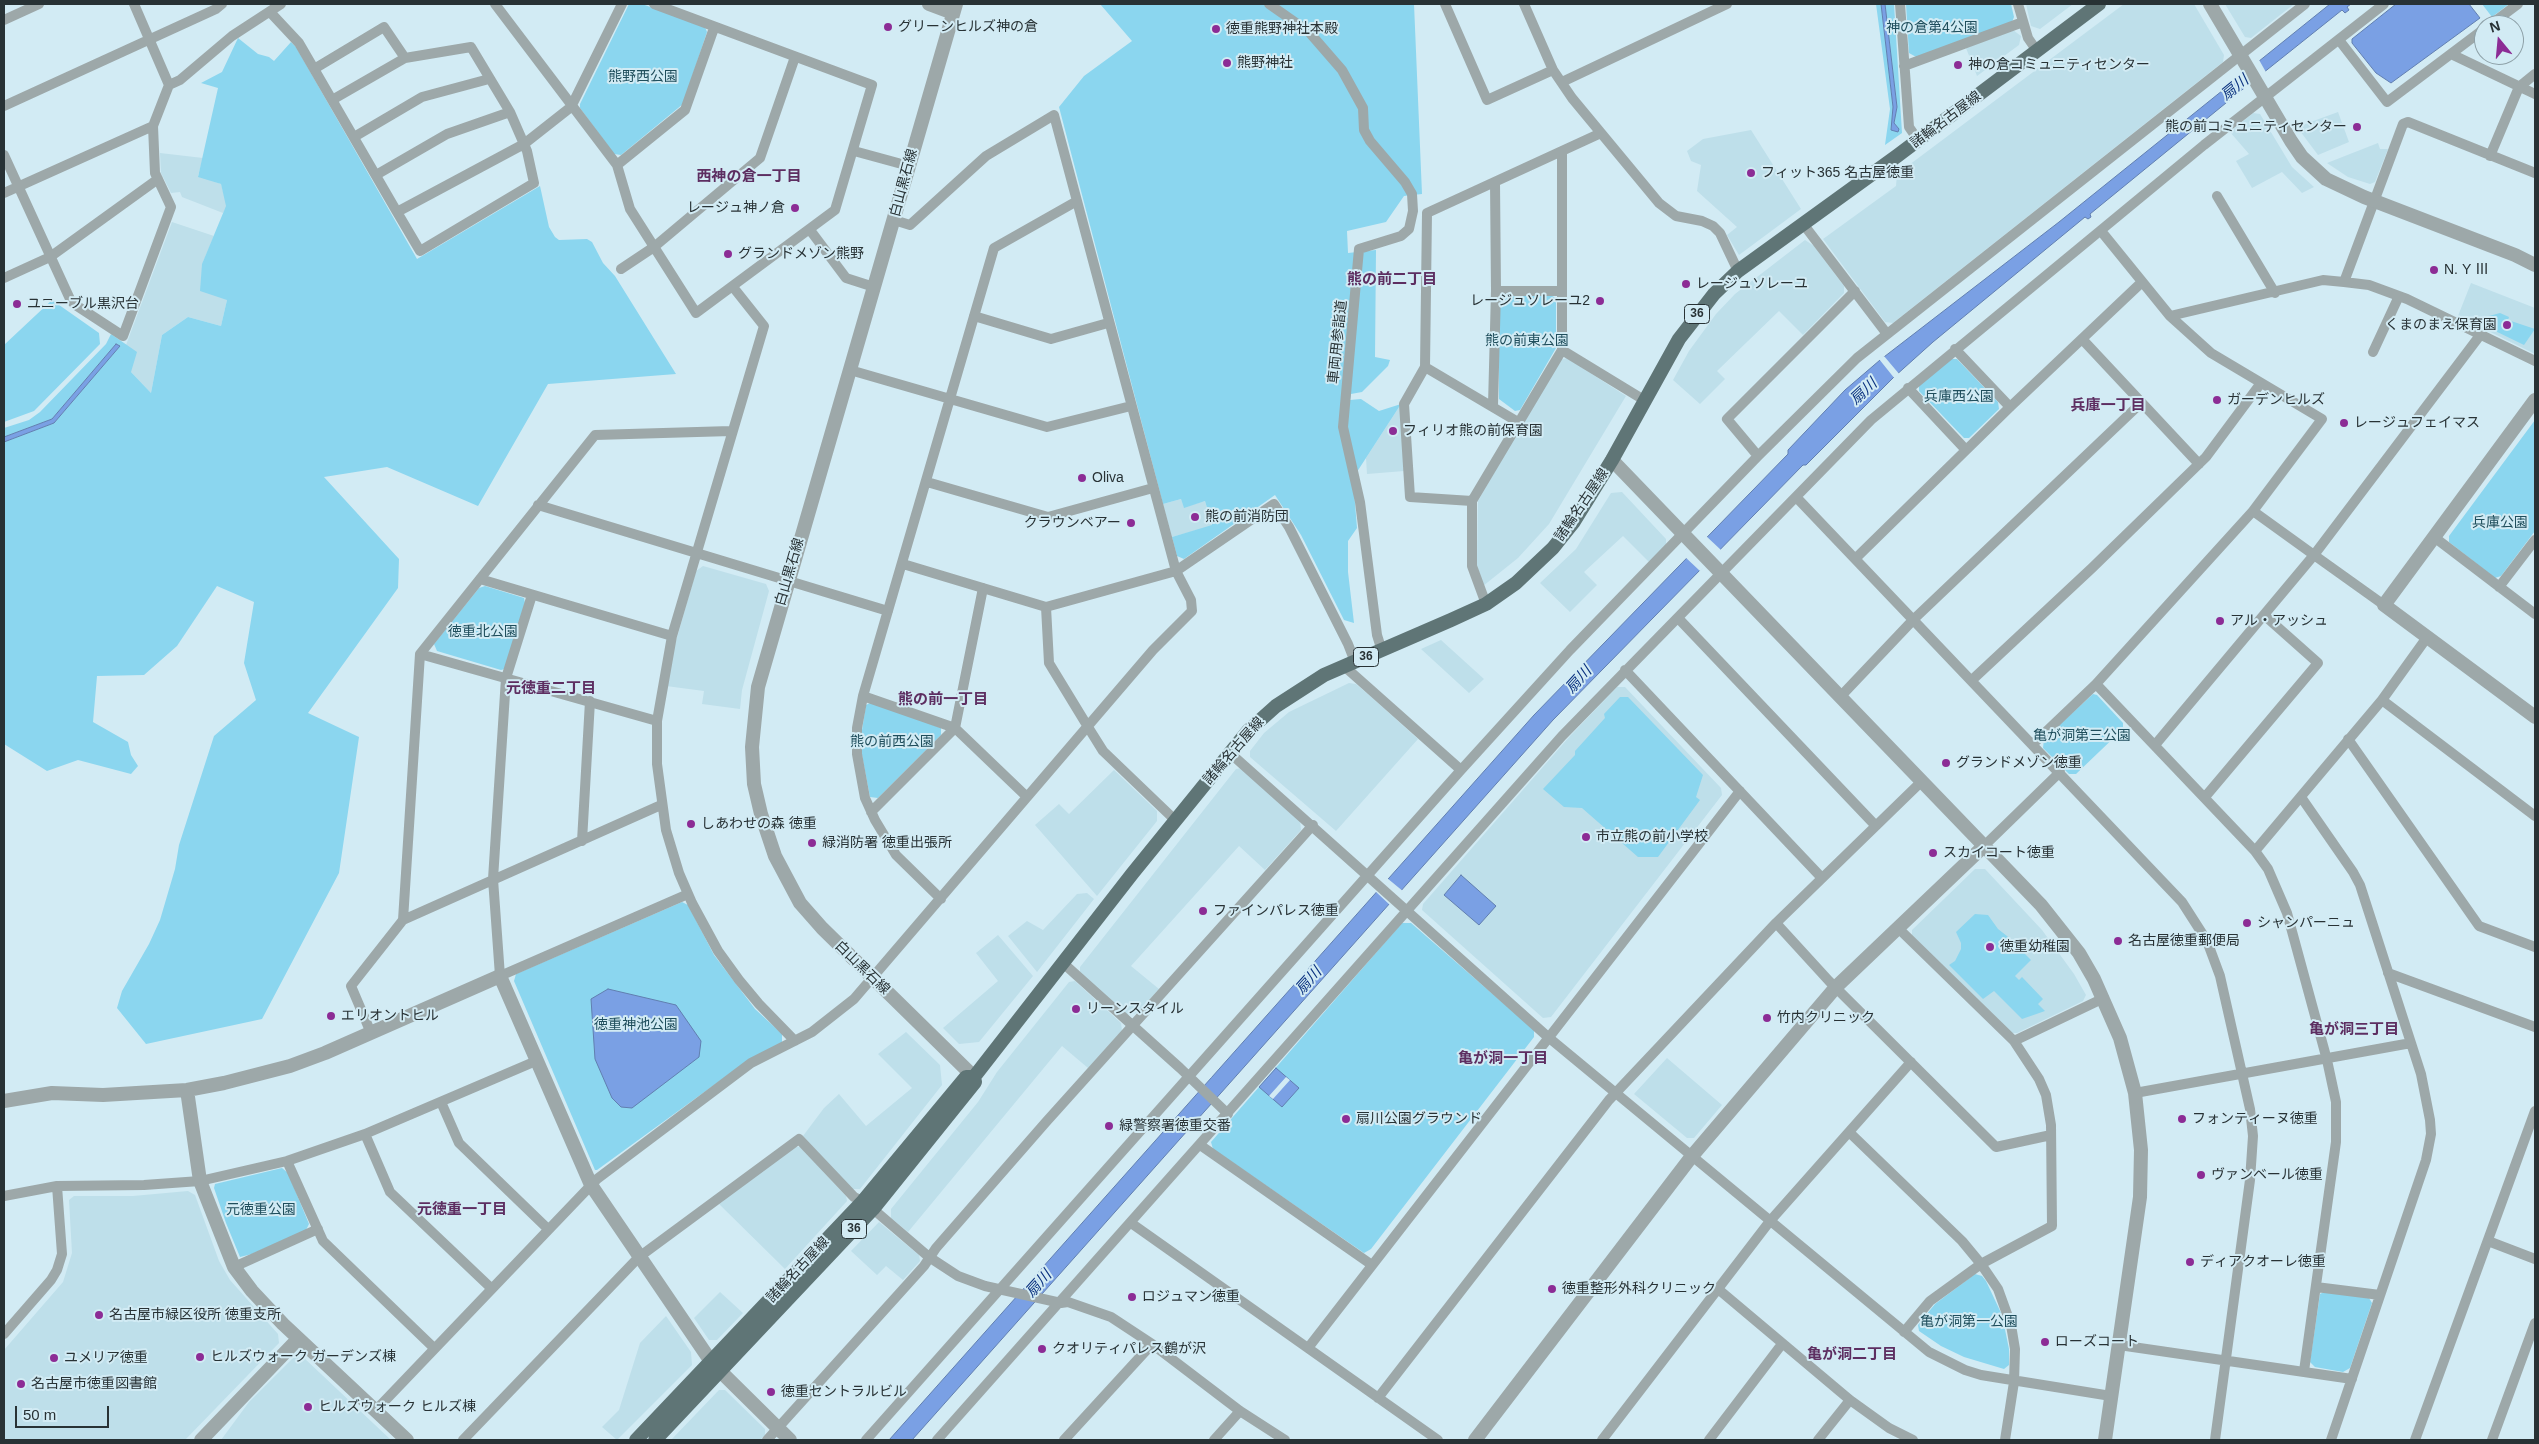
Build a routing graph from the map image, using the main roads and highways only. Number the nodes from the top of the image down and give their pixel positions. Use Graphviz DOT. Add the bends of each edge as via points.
graph roads {
  1 [pos="2099,4"];
  2 [pos="716,1368"];
  3 [pos="636,1440"];
  4 [pos="655,1440"];
  1 -- 2 [label="main road, 諸輪名古屋線 / 36" via="1738,271 1695,316 1679,339 1573,523 1516,583 1486,604 1324,675 1263,717 1175,820 974,1077 966,1077 868,1205"];
  2 -- 3 [label="main road, 諸輪名古屋線 / 36"];
  2 -- 4 [label="main road, 諸輪名古屋線 / 36"];
}
